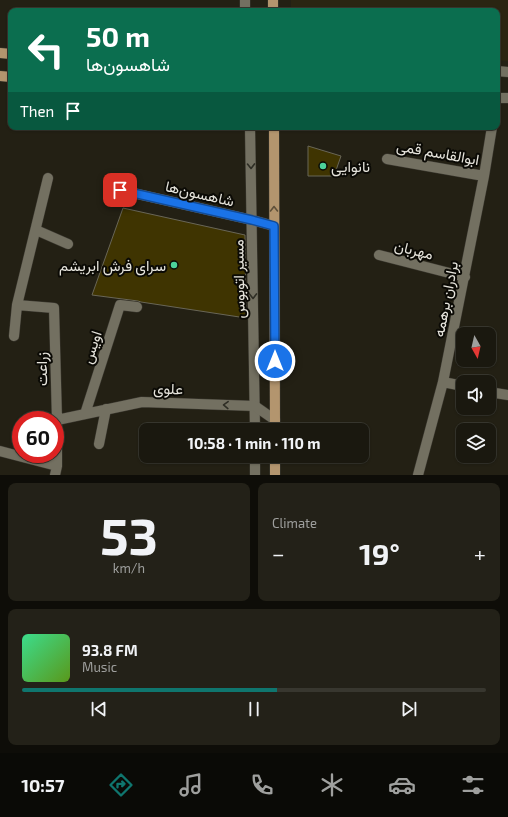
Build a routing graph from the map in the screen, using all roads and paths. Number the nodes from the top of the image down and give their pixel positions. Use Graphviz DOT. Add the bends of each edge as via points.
graph roads {
  1 [pos="250,130"];
  2 [pos="274,130"];
  3 [pos="278,130"];
  4 [pos="492,130"];
  5 [pos="274,138"];
  6 [pos="387,158"];
  7 [pos="484,176"];
  8 [pos="48,178"];
  9 [pos="120,190"];
  10 [pos="252,220"];
  11 [pos="274,226"];
  12 [pos="36,230"];
  13 [pos="68,244"];
  14 [pos="379,255"];
  15 [pos="465,277"];
  16 [pos="18,305"];
  17 [pos="137,307"];
  18 [pos="14,336"];
  19 [pos="443,382"];
  20 [pos="456,385"];
  21 [pos="496,393"];
  22 [pos="508,396"];
  23 [pos="255,406"];
  24 [pos="106,410"];
  25 [pos="57,411"];
  26 [pos="85,414"];
  27 [pos="64,418"];
  28 [pos="255,423"];
  29 [pos="273,423"];
  30 [pos="275,423"];
  31 [pos="99,444"];
  32 [pos="0,450"];
  33 [pos="255,463"];
  34 [pos="275,463"];
  35 [pos="56,471"];
  36 [pos="255,475"];
  37 [pos="275,475"];
  38 [pos="418,475"];
  1 -- 10 [label="street, مسیر اتوبوس, one-way"];
  2 -- 5 [label="main road"];
  3 -- 5 [label="street"];
  4 -- 7 [label="street, برادران برهمه"];
  11 -- 5 [label="main road, one-way"];
  6 -- 7 [label="street, ابوالقاسم قمی"];
  7 -- 15 [label="street, برادران برهمه"];
  8 -- 12 [label="street"];
  9 -- 10 [label="street, شاهسون‌ها"];
  10 -- 11 [label="street, شاهسون‌ها"];
  10 -- 23 [label="street, مسیر اتوبوس, one-way"];
  11 -- 30 [label="main road"];
  12 -- 13 [label="street"];
  12 -- 16 [label="street"];
  14 -- 15 [label="street, مهربان"];
  15 -- 19 [label="street, برادران برهمه"];
  16 -- 18 [label="street"];
  16 -- 25 [label="street, زراعت" via="54,308"];
  17 -- 26 [label="street, اویس" via="120,305"];
  19 -- 20 [label="street"];
  19 -- 38 [label="street, برادران برهمه"];
  21 -- 22 [label="street"];
  23 -- 24 [label="street, علوی, one-way" via="142,402"];
  23 -- 28 [label="street, مسیر اتوبوس"];
  23 -- 29 [label="street"];
  24 -- 26 [label="street, علوی"];
  24 -- 31 [label="street"];
  26 -- 27 [label="street, علوی"];
  32 -- 35 [label="street"];
  33 -- 36 [label="street"];
  34 -- 37 [label="main road"];
}
